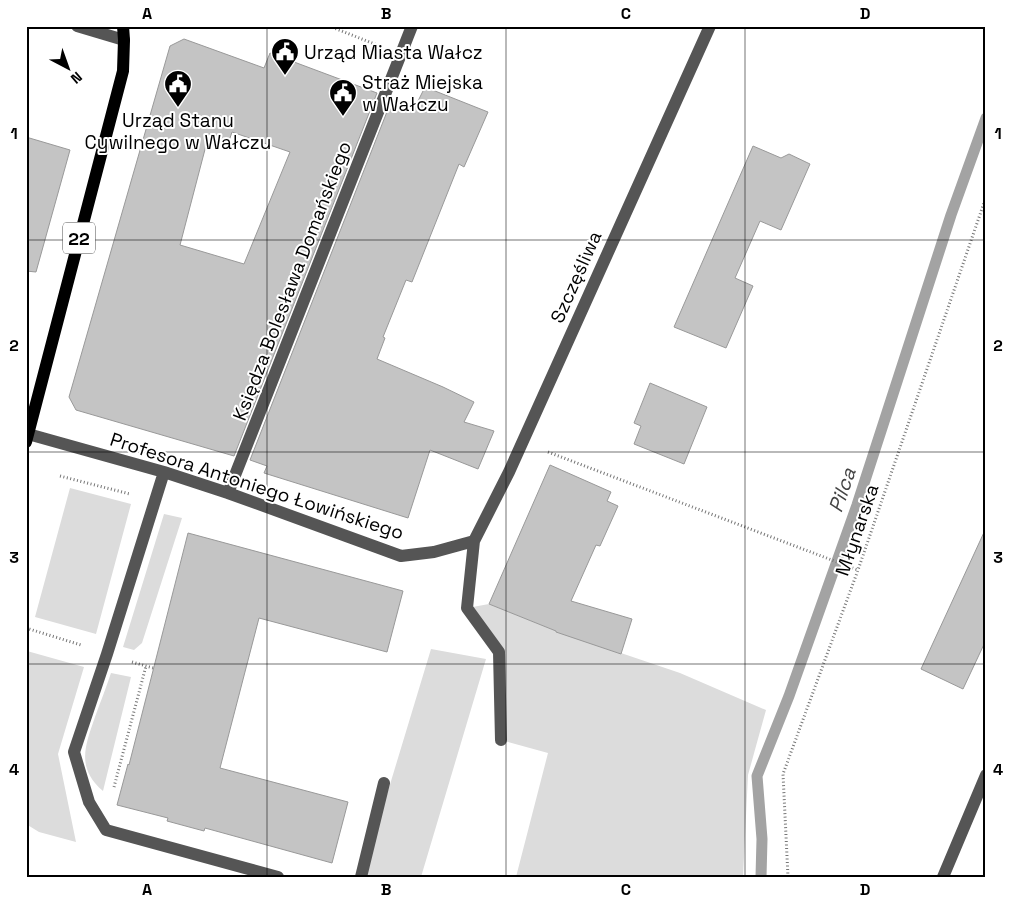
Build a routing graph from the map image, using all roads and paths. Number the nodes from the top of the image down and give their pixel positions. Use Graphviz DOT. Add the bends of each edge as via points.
graph roads {
  1 [pos="76,26"];
  2 [pos="123,26"];
  3 [pos="329,26"];
  4 [pos="412,26"];
  5 [pos="710,26"];
  6 [pos="124,40"];
  7 [pos="401,54"];
  8 [pos="986,197"];
  9 [pos="31,404"];
  10 [pos="27,438"];
  11 [pos="522,442"];
  12 [pos="164,472"];
  13 [pos="60,476"];
  14 [pos="228,493"];
  15 [pos="155,500"];
  16 [pos="474,541"];
  17 [pos="858,570"];
  18 [pos="146,666"];
  19 [pos="501,740"];
  20 [pos="986,775"];
  21 [pos="384,783"];
  22 [pos="114,790"];
  23 [pos="278,877"];
  24 [pos="361,877"];
  25 [pos="788,877"];
  26 [pos="943,877"];
  1 -- 6 [label="street"];
  2 -- 6 [label="main road, 22"];
  3 -- 7 [label="path"];
  4 -- 7 [label="street, Księdza Bolesława Domańskiego"];
  5 -- 11 [label="street, Szczęśliwa"];
  6 -- 9 [label="main road, 22" via="122,72"];
  7 -- 14 [label="street, Księdza Bolesława Domańskiego"];
  8 -- 17 [label="path, Młynarska"];
  9 -- 10 [label="main road, 22"];
  10 -- 12 [label="street, Profesora Antoniego Łowińskiego"];
  11 -- 16 [label="street, Szczęśliwa"];
  11 -- 17 [label="path"];
  12 -- 14 [label="street, Profesora Antoniego Łowińskiego"];
  12 -- 15 [label="street"];
  13 -- 15 [label="path"];
  14 -- 16 [label="street, Profesora Antoniego Łowińskiego" via="401,556 434,552"];
  15 -- 23 [label="street" via="74,752 89,802 106,830"];
  16 -- 19 [label="street" via="467,608 499,652"];
  17 -- 25 [label="path, Młynarska" via="783,774"];
  18 -- 22 [label="path"];
  20 -- 26 [label="street"];
  21 -- 24 [label="street"];
}
